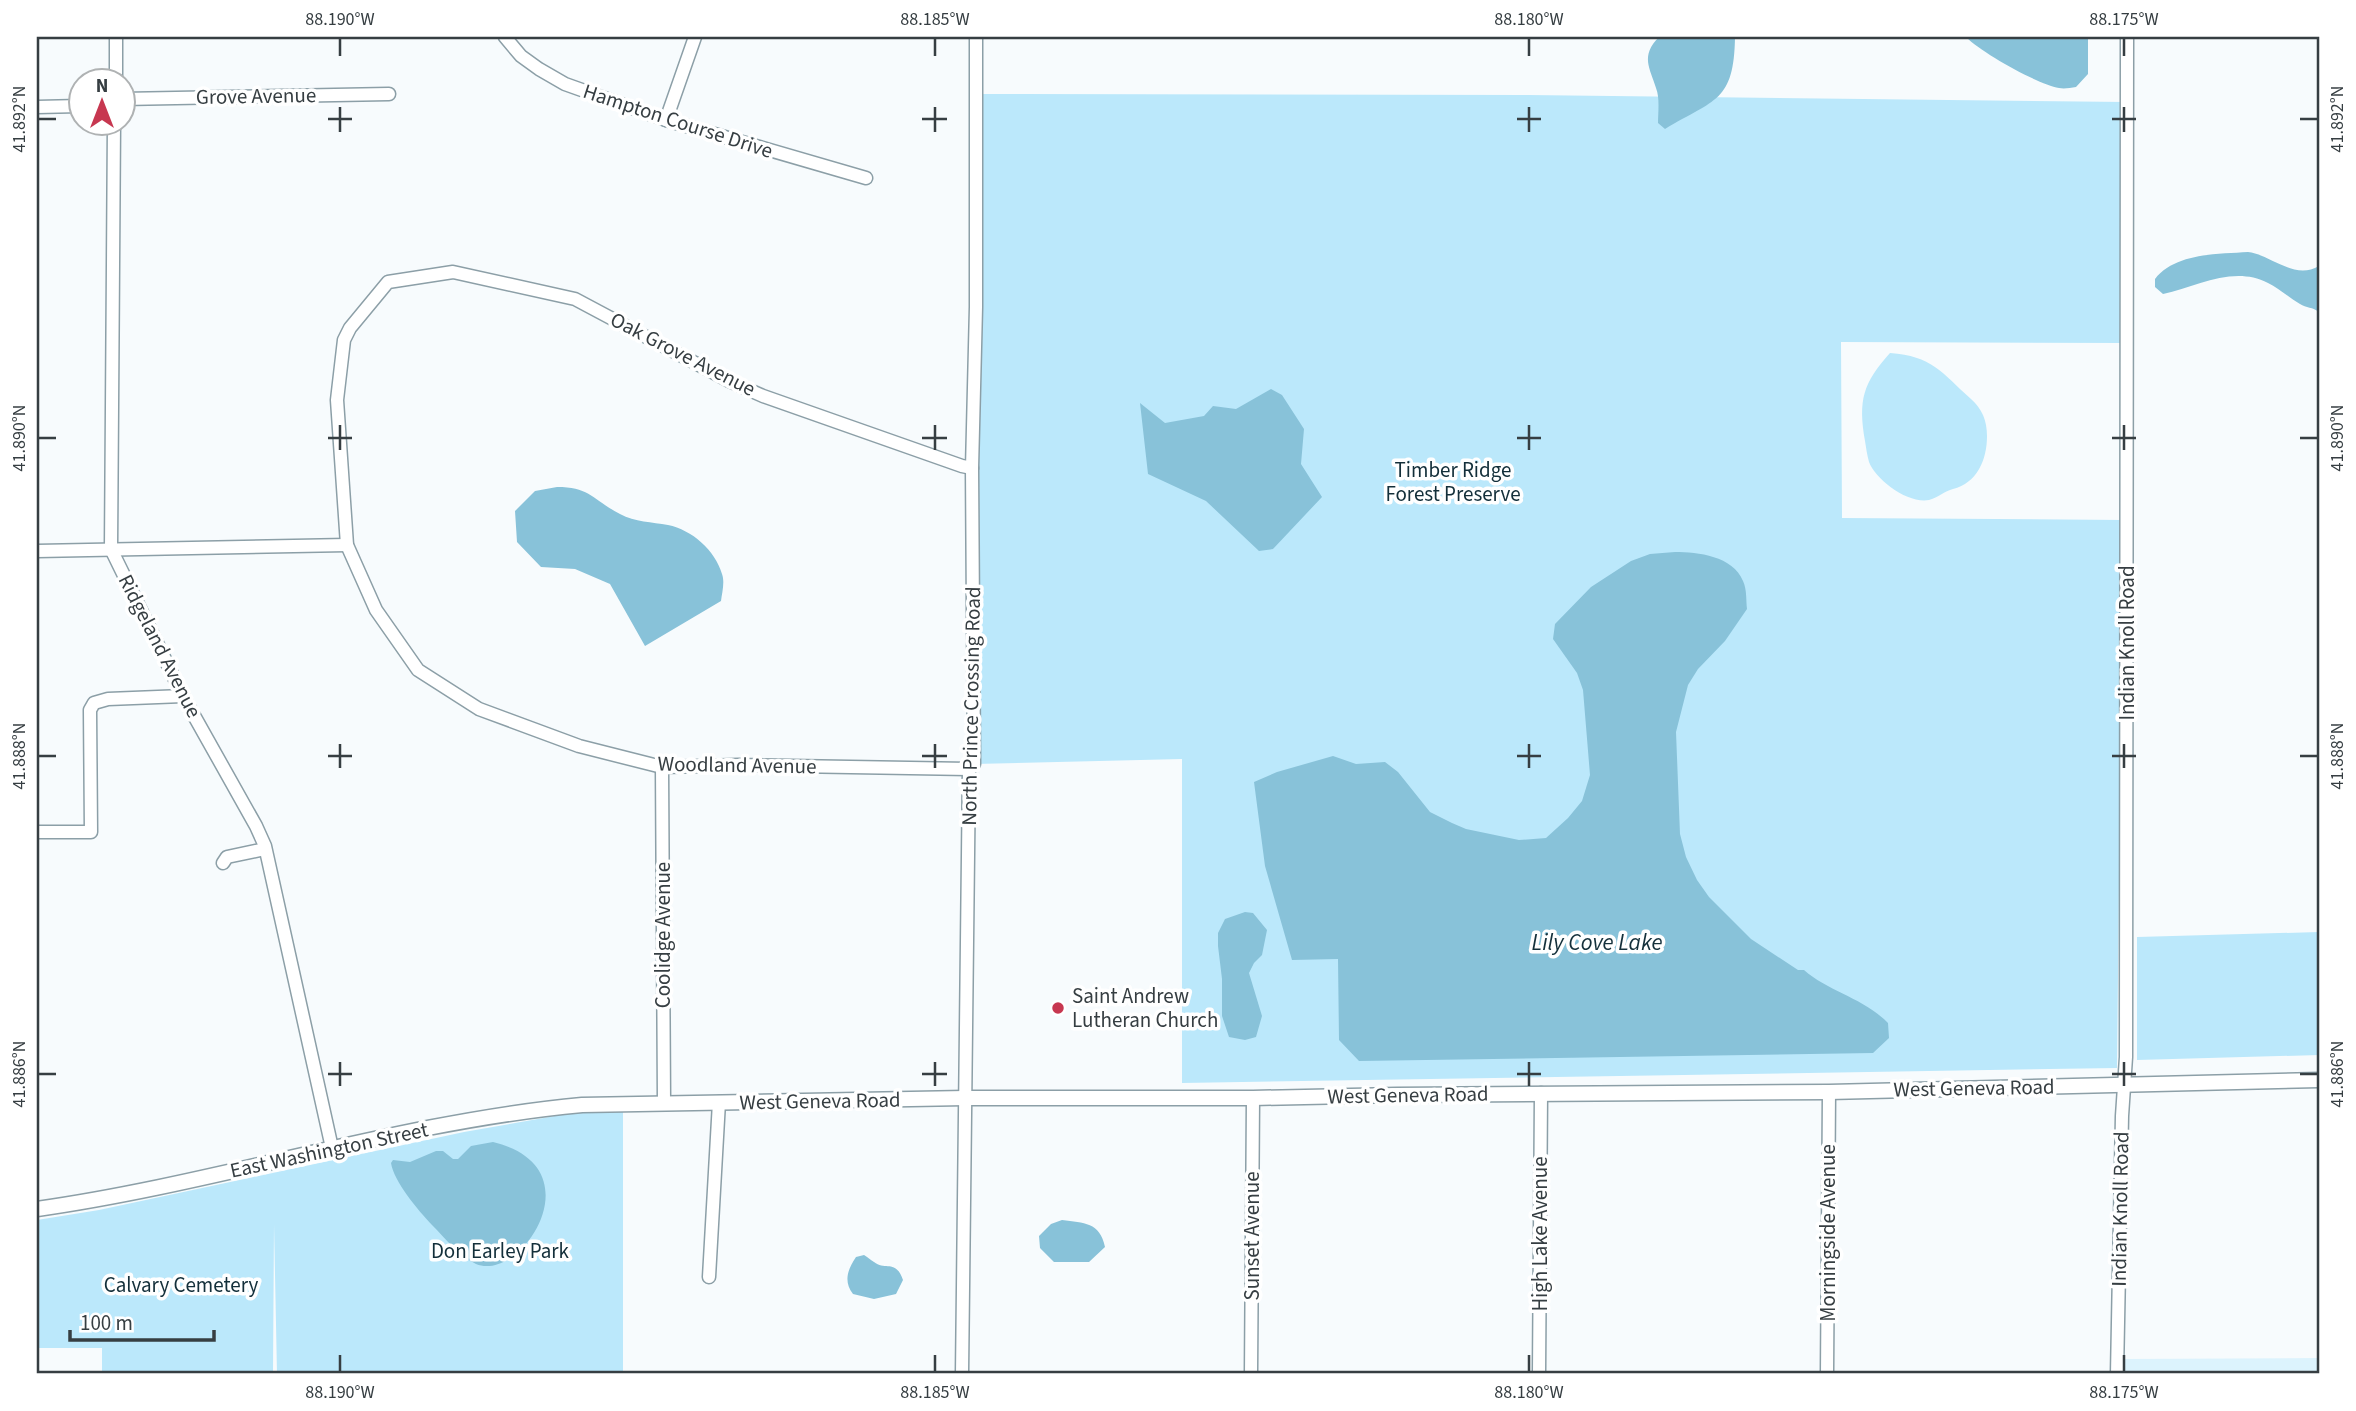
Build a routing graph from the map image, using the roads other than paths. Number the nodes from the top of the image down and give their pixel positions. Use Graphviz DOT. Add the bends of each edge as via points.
graph roads {
  1 [pos="116,37"];
  2 [pos="505,37"];
  3 [pos="695,37"];
  4 [pos="976,37"];
  5 [pos="2127,37"];
  6 [pos="116,66"];
  7 [pos="389,94"];
  8 [pos="136,99"];
  9 [pos="66,106"];
  10 [pos="37,107"];
  11 [pos="666,120"];
  12 [pos="114,136"];
  13 [pos="866,178"];
  14 [pos="972,468"];
  15 [pos="347,545"];
  16 [pos="111,549"];
  17 [pos="37,551"];
  18 [pos="183,696"];
  19 [pos="662,767"];
  20 [pos="969,769"];
  21 [pos="37,832"];
  22 [pos="265,849"];
  23 [pos="223,863"];
  24 [pos="2319,1080"];
  25 [pos="2124,1084"];
  26 [pos="1829,1092"];
  27 [pos="1541,1093"];
  28 [pos="965,1098"];
  29 [pos="1253,1098"];
  30 [pos="719,1102"];
  31 [pos="664,1103"];
  32 [pos="623,1104"];
  33 [pos="332,1148"];
  34 [pos="37,1208"];
  35 [pos="709,1277"];
  36 [pos="962,1374"];
  37 [pos="1251,1374"];
  38 [pos="1539,1374"];
  39 [pos="1827,1374"];
  40 [pos="2117,1374"];
  1 -- 6 [label="street"];
  2 -- 11 [label="street, Hampton Course Drive" via="553,78"];
  3 -- 11 [label="street"];
  4 -- 14 [label="street, North Prince Crossing Road"];
  5 -- 25 [label="street, Indian Knoll Road"];
  7 -- 8 [label="street, Grove Avenue"];
  9 -- 10 [label="street"];
  11 -- 13 [label="street, Hampton Course Drive"];
  12 -- 16 [label="street, Ridgeland Avenue"];
  14 -- 15 [label="street, Oak Grove Avenue" via="763,396 575,299 453,272 388,282 344,340 337,400"];
  14 -- 20 [label="street, North Prince Crossing Road" via="974,764"];
  15 -- 16 [label="street"];
  15 -- 19 [label="street, Woodland Avenue" via="376,610 418,670 479,709 579,746"];
  16 -- 17 [label="street"];
  16 -- 18 [label="street, Ridgeland Avenue"];
  18 -- 21 [label="street" via="108,699 94,704 90,710 91,832"];
  18 -- 22 [label="street, Ridgeland Avenue"];
  19 -- 20 [label="street, Woodland Avenue"];
  19 -- 31 [label="street, Coolidge Avenue"];
  20 -- 28 [label="street, North Prince Crossing Road"];
  22 -- 23 [label="street" via="227,857"];
  22 -- 33 [label="street, Ridgeland Avenue"];
  24 -- 25 [label="main road, West Geneva Road"];
  25 -- 26 [label="main road, West Geneva Road"];
  25 -- 40 [label="street, Indian Knoll Road"];
  26 -- 27 [label="main road, West Geneva Road"];
  26 -- 39 [label="street, Morningside Avenue"];
  27 -- 29 [label="main road, West Geneva Road"];
  27 -- 38 [label="street, High Lake Avenue"];
  28 -- 29 [label="main road, West Geneva Road"];
  28 -- 30 [label="main road, West Geneva Road"];
  28 -- 36 [label="street, North Prince Crossing Road"];
  29 -- 37 [label="street, Sunset Avenue"];
  30 -- 31 [label="main road, West Geneva Road"];
  30 -- 35 [label="street"];
  31 -- 32 [label="main road, West Geneva Road"];
  32 -- 33 [label="main road, East Washington Street" via="498,1115"];
  33 -- 34 [label="main road, East Washington Street"];
}
